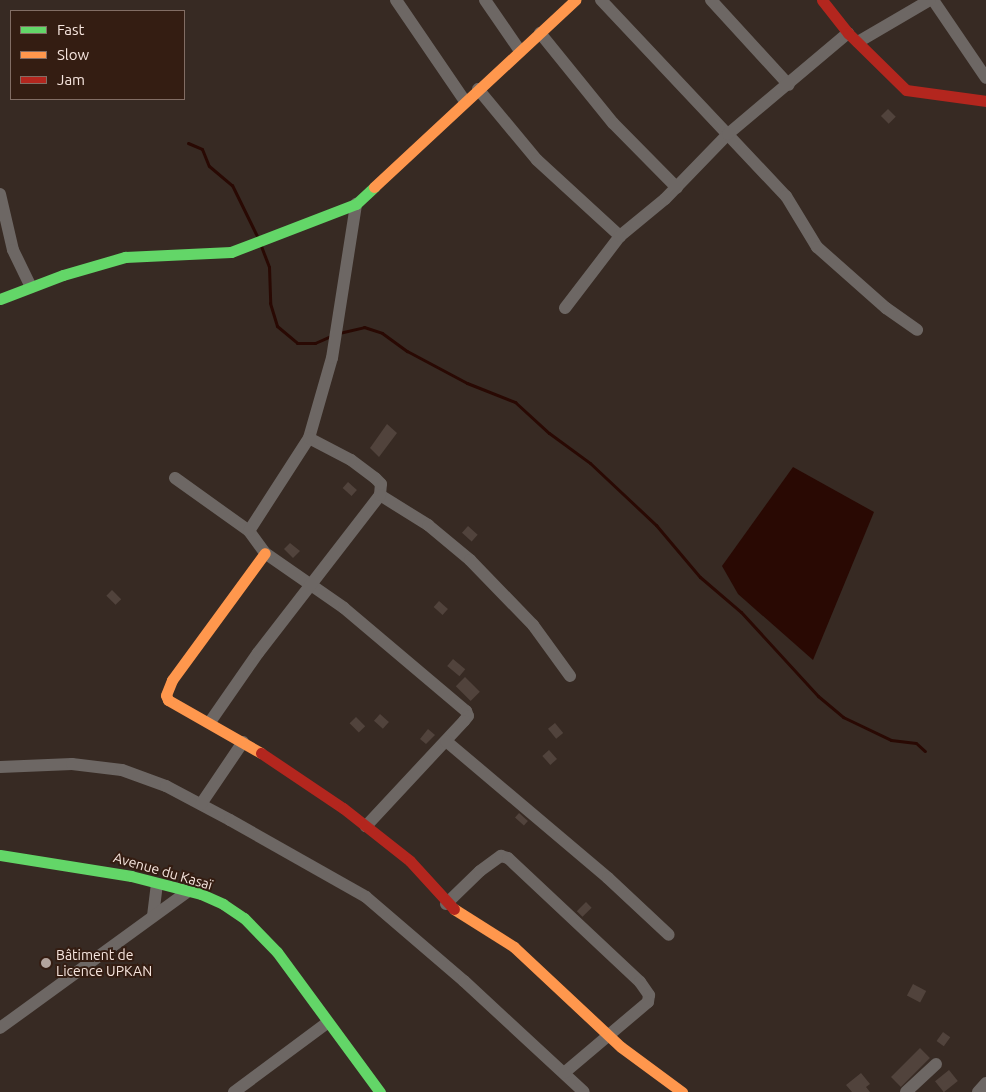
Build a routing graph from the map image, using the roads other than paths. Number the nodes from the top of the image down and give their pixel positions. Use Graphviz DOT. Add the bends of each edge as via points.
graph roads {
  1 [pos="396,0"];
  2 [pos="485,0"];
  3 [pos="575,0"];
  4 [pos="601,0"];
  5 [pos="711,0"];
  6 [pos="822,0"];
  7 [pos="931,0"];
  8 [pos="540,33"];
  9 [pos="848,33"];
  10 [pos="858,42"];
  11 [pos="520,51"];
  12 [pos="986,78"];
  13 [pos="789,85"];
  14 [pos="478,89"];
  15 [pos="465,101"];
  16 [pos="986,101"];
  17 [pos="728,134"];
  18 [pos="677,188"];
  19 [pos="0,194"];
  20 [pos="356,204"];
  21 [pos="620,236"];
  22 [pos="31,287"];
  23 [pos="0,299"];
  24 [pos="565,308"];
  25 [pos="917,330"];
  26 [pos="309,438"];
  27 [pos="175,478"];
  28 [pos="380,495"];
  29 [pos="249,530"];
  30 [pos="265,553"];
  31 [pos="310,585"];
  32 [pos="570,676"];
  33 [pos="210,722"];
  34 [pos="242,742"];
  35 [pos="446,742"];
  36 [pos="0,767"];
  37 [pos="201,804"];
  38 [pos="366,826"];
  39 [pos="0,854"];
  40 [pos="156,884"];
  41 [pos="188,892"];
  42 [pos="446,904"];
  43 [pos="154,916"];
  44 [pos="669,935"];
  45 [pos="327,1023"];
  46 [pos="0,1028"];
  47 [pos="608,1036"];
  48 [pos="936,1064"];
  49 [pos="564,1073"];
  50 [pos="986,1083"];
  51 [pos="234,1092"];
  52 [pos="380,1092"];
  53 [pos="584,1092"];
  54 [pos="682,1092"];
  55 [pos="906,1092"];
  56 [pos="978,1092"];
  1 -- 15 [label="street"];
  2 -- 11 [label="street"];
  3 -- 8 [label="street"];
  4 -- 17 [label="street"];
  5 -- 13 [label="street"];
  6 -- 9 [label="street"];
  7 -- 10 [label="street"];
  7 -- 12 [label="street"];
  8 -- 11 [label="street"];
  8 -- 18 [label="street" via="613,122"];
  9 -- 10 [label="street"];
  9 -- 13 [label="street"];
  10 -- 16 [label="street" via="906,90"];
  11 -- 14 [label="street"];
  13 -- 17 [label="street"];
  14 -- 15 [label="street"];
  14 -- 21 [label="street" via="537,160"];
  15 -- 20 [label="street"];
  17 -- 18 [label="street"];
  17 -- 25 [label="street" via="786,196 817,247 886,308"];
  18 -- 21 [label="street"];
  19 -- 22 [label="street" via="13,250"];
  20 -- 22 [label="street" via="231,252 125,257"];
  20 -- 26 [label="street" via="332,358"];
  21 -- 24 [label="street"];
  22 -- 23 [label="street"];
  26 -- 28 [label="street" via="344,456 375,478 381,484"];
  26 -- 29 [label="street"];
  27 -- 29 [label="street"];
  28 -- 31 [label="street"];
  28 -- 32 [label="street" via="428,524 470,560 533,625"];
  29 -- 30 [label="street"];
  30 -- 31 [label="street"];
  30 -- 33 [label="street" via="168,688 166,695 172,704"];
  31 -- 33 [label="street"];
  31 -- 35 [label="street" via="344,608 466,711 468,716"];
  33 -- 34 [label="street"];
  34 -- 37 [label="street"];
  34 -- 38 [label="street"];
  35 -- 38 [label="street"];
  35 -- 44 [label="street" via="608,878"];
  36 -- 37 [label="street" via="72,764 122,770"];
  37 -- 49 [label="street" via="366,897"];
  38 -- 42 [label="street" via="410,861"];
  39 -- 40 [label="street, Avenue du Kasaï" via="100,869"];
  40 -- 41 [label="street, Avenue du Kasaï"];
  40 -- 43 [label="street"];
  41 -- 43 [label="street"];
  41 -- 45 [label="street, Avenue du Kasaï" via="223,904 244,918 277,952"];
  42 -- 47 [label="street" via="514,947"];
  42 -- 47 [label="street" via="480,871 501,856 508,858 640,982 649,995 648,1002"];
  43 -- 46 [label="street"];
  45 -- 51 [label="street"];
  45 -- 52 [label="street, Avenue du Kasaï"];
  47 -- 49 [label="street"];
  47 -- 54 [label="street"];
  48 -- 55 [label="street"];
  49 -- 53 [label="street"];
  50 -- 56 [label="street"];
}
